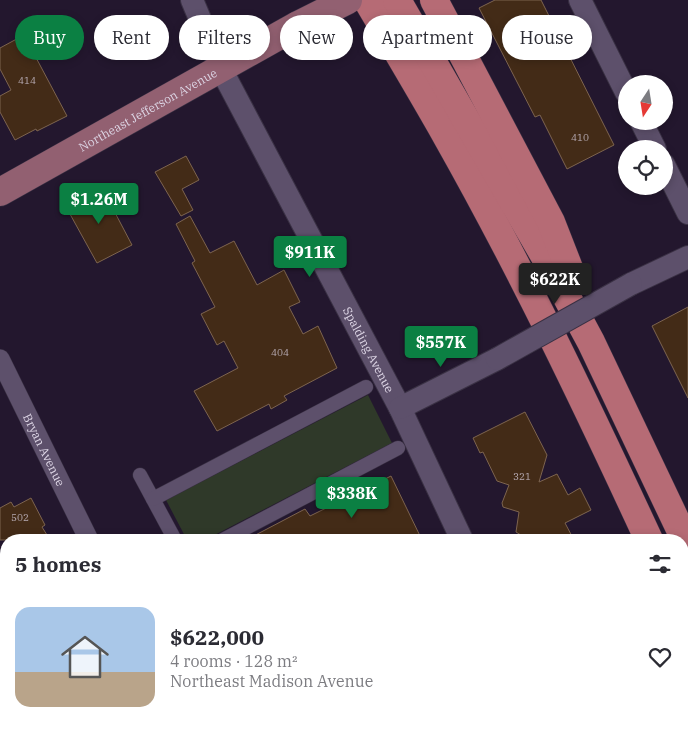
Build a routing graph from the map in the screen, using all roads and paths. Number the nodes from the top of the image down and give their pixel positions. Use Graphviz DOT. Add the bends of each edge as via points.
graph roads {
  1 [pos="192,0"];
  2 [pos="344,0"];
  3 [pos="348,0"];
  4 [pos="367,0"];
  5 [pos="397,0"];
  6 [pos="434,0"];
  7 [pos="580,0"];
  8 [pos="221,69"];
  9 [pos="618,76"];
  10 [pos="673,183"];
  11 [pos="0,192"];
  12 [pos="688,213"];
  13 [pos="688,257"];
  14 [pos="528,289"];
  15 [pos="591,342"];
  16 [pos="0,359"];
  17 [pos="366,387"];
  18 [pos="400,408"];
  19 [pos="398,448"];
  20 [pos="140,475"];
  21 [pos="153,499"];
  22 [pos="86,534"];
  23 [pos="172,534"];
  24 [pos="234,534"];
  25 [pos="459,534"];
  26 [pos="646,534"];
  27 [pos="682,534"];
  1 -- 8 [label="street, Spalding Avenue"];
  2 -- 14 [label="highway"];
  3 -- 8 [label="main road, Northeast Jefferson Avenue, bridge"];
  4 -- 14 [label="highway" via="447,138"];
  5 -- 15 [label="highway"];
  6 -- 15 [label="highway" via="551,222 570,269"];
  7 -- 9 [label="street"];
  8 -- 11 [label="main road, Northeast Jefferson Avenue"];
  8 -- 18 [label="street, Spalding Avenue"];
  10 -- 12 [label="street"];
  13 -- 18 [label="street, bridge" via="631,284 497,359"];
  14 -- 26 [label="highway" via="598,428"];
  15 -- 27 [label="highway"];
  16 -- 22 [label="street, Bryan Avenue"];
  17 -- 21 [label="street"];
  18 -- 25 [label="street, Spalding Avenue"];
  19 -- 24 [label="street"];
  20 -- 21 [label="street"];
  21 -- 23 [label="street"];
}
